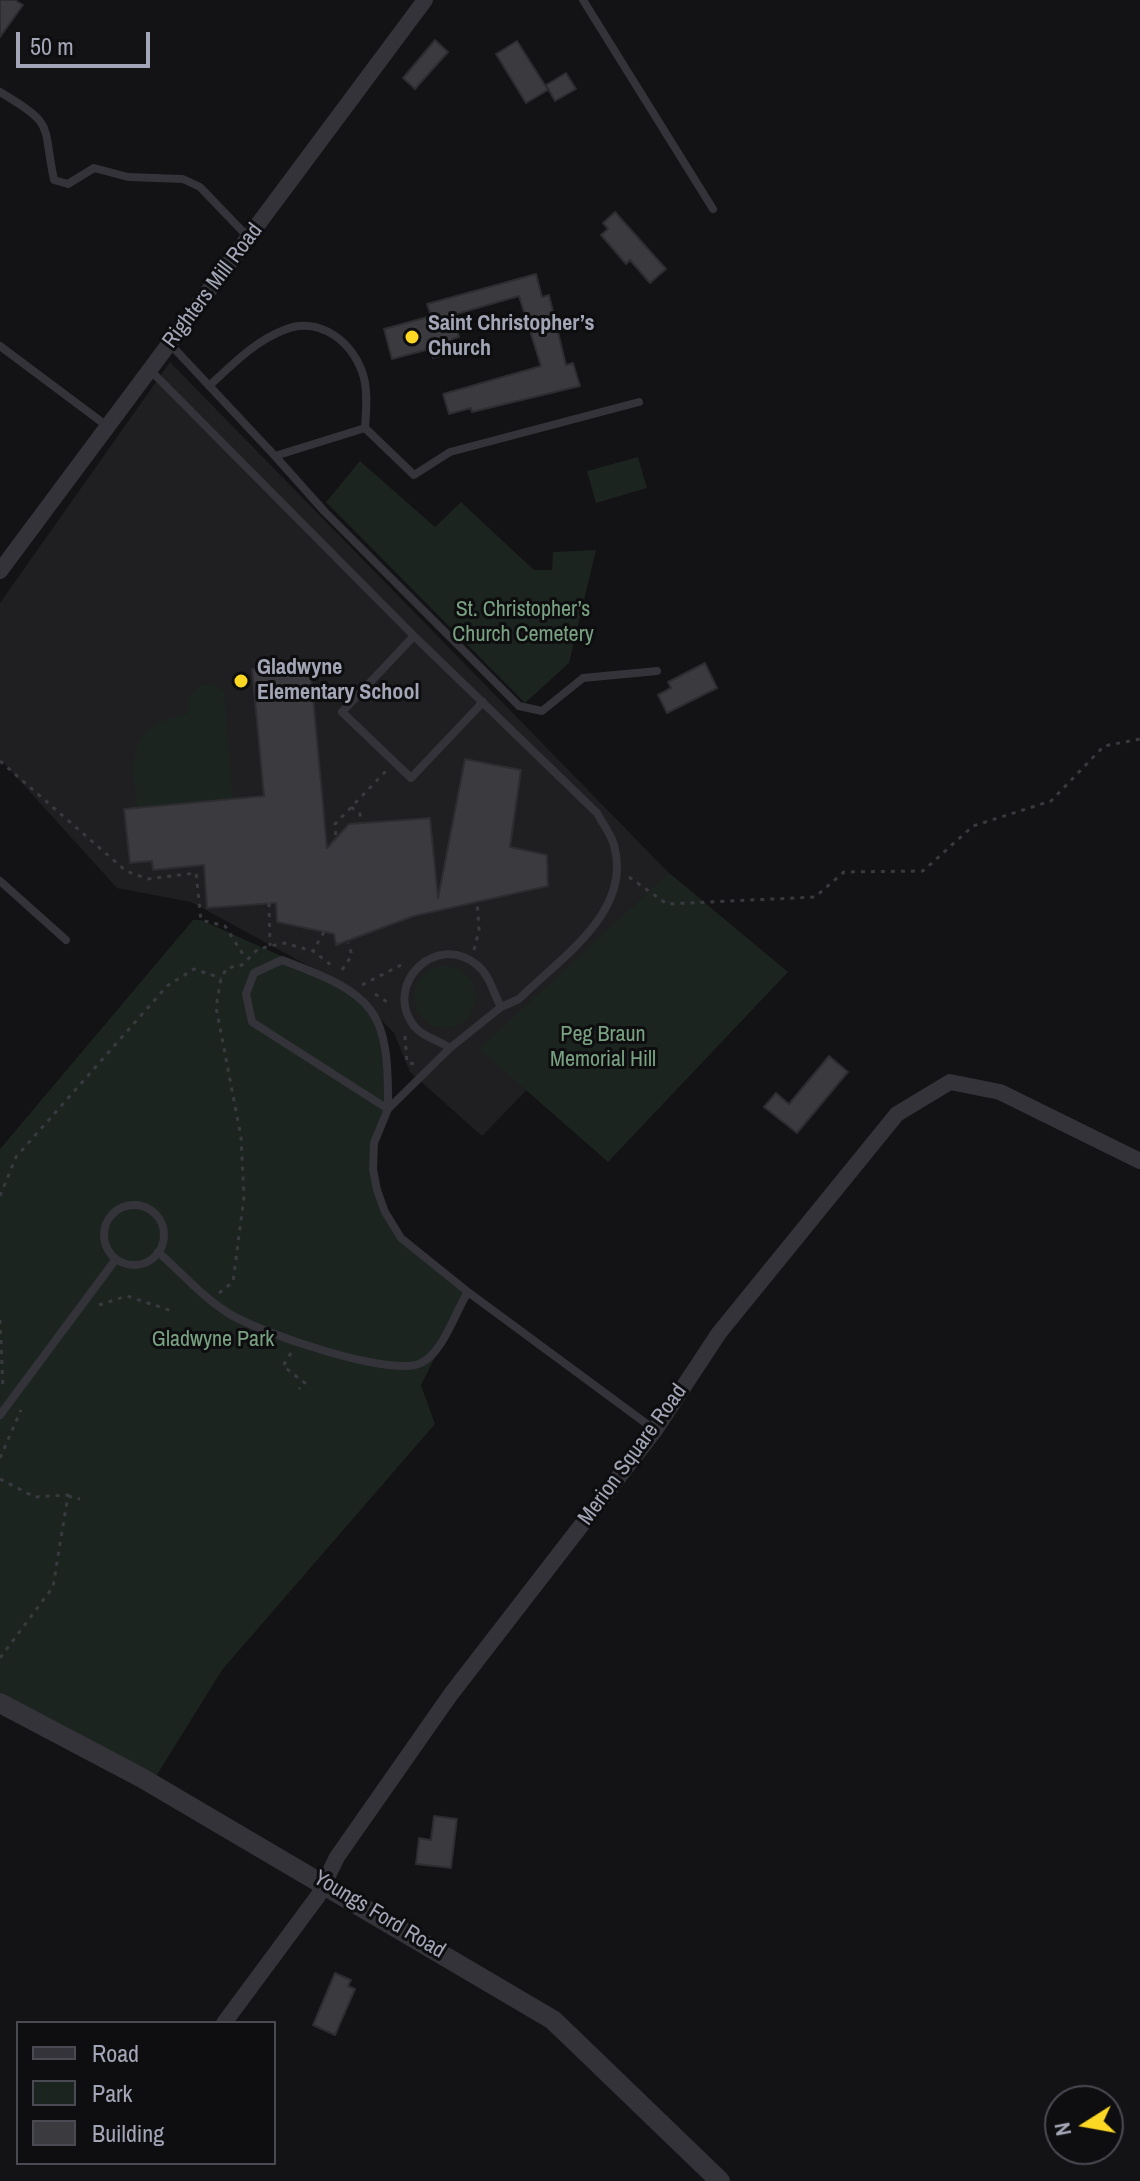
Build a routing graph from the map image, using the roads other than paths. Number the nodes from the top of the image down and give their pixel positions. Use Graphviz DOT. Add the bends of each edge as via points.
graph roads {
  1 [pos="425,0"];
  2 [pos="583,0"];
  3 [pos="0,92"];
  4 [pos="713,209"];
  5 [pos="249,238"];
  6 [pos="170,344"];
  7 [pos="0,346"];
  8 [pos="150,370"];
  9 [pos="209,386"];
  10 [pos="639,402"];
  11 [pos="108,426"];
  12 [pos="365,428"];
  13 [pos="275,456"];
  14 [pos="0,571"];
  15 [pos="414,636"];
  16 [pos="657,671"];
  17 [pos="483,702"];
  18 [pos="0,881"];
  19 [pos="66,940"];
  20 [pos="501,1007"];
  21 [pos="450,1048"];
  22 [pos="388,1109"];
  23 [pos="1140,1161"];
  24 [pos="158,1252"];
  25 [pos="116,1259"];
  26 [pos="468,1292"];
  27 [pos="2,1412"];
  28 [pos="655,1430"];
  29 [pos="0,1703"];
  30 [pos="325,1883"];
  31 [pos="225,2021"];
  32 [pos="720,2181"];
  1 -- 5 [label="street, Righters Mill Road"];
  2 -- 4 [label="lane"];
  3 -- 5 [label="lane" via="34,112 46,126 54,180 68,184 94,168 141,178 183,179 200,187"];
  5 -- 6 [label="street, Righters Mill Road"];
  6 -- 8 [label="street, Righters Mill Road"];
  6 -- 9 [label="lane"];
  7 -- 11 [label="lane"];
  8 -- 11 [label="street, Righters Mill Road"];
  8 -- 15 [label="lane"];
  9 -- 12 [label="lane" via="263,340 289,328 313,326 341,340 361,370"];
  9 -- 13 [label="lane"];
  10 -- 12 [label="lane" via="450,452 414,475"];
  11 -- 14 [label="street, Righters Mill Road"];
  12 -- 13 [label="lane"];
  13 -- 16 [label="lane" via="519,706 542,711 583,678"];
  15 -- 17 [label="lane"];
  15 -- 17 [label="lane" via="342,712 394,762 411,778"];
  17 -- 20 [label="lane" via="597,813 614,845 616,868 617,885 606,913 519,999"];
  18 -- 19 [label="lane"];
  20 -- 21 [label="lane"];
  20 -- 21 [label="lane" via="488,979 467,958 453,954 424,961 406,985 407,1015 427,1037"];
  21 -- 22 [label="lane"];
  22 -- 22 [label="lane" via="252,1022 246,994 254,973 282,960 328,977 376,1013 389,1059"];
  22 -- 26 [label="lane" via="373,1156 385,1212 401,1238"];
  23 -- 28 [label="street, Merion Square Road" via="1000,1092 950,1082 897,1114 719,1333"];
  24 -- 25 [label="lane" via="134,1265"];
  24 -- 25 [label="lane" via="160,1220 133,1204 117,1209 106,1222 106,1246"];
  24 -- 26 [label="lane" via="211,1301 272,1334 392,1368 422,1363 432,1355"];
  25 -- 27 [label="lane"];
  26 -- 28 [label="lane"];
  28 -- 30 [label="street, Merion Square Road" via="451,1694 337,1857"];
  29 -- 30 [label="street, Youngs Ford Road"];
  30 -- 31 [label="street, Merion Square Road"];
  30 -- 32 [label="street, Youngs Ford Road" via="553,2020"];
}
